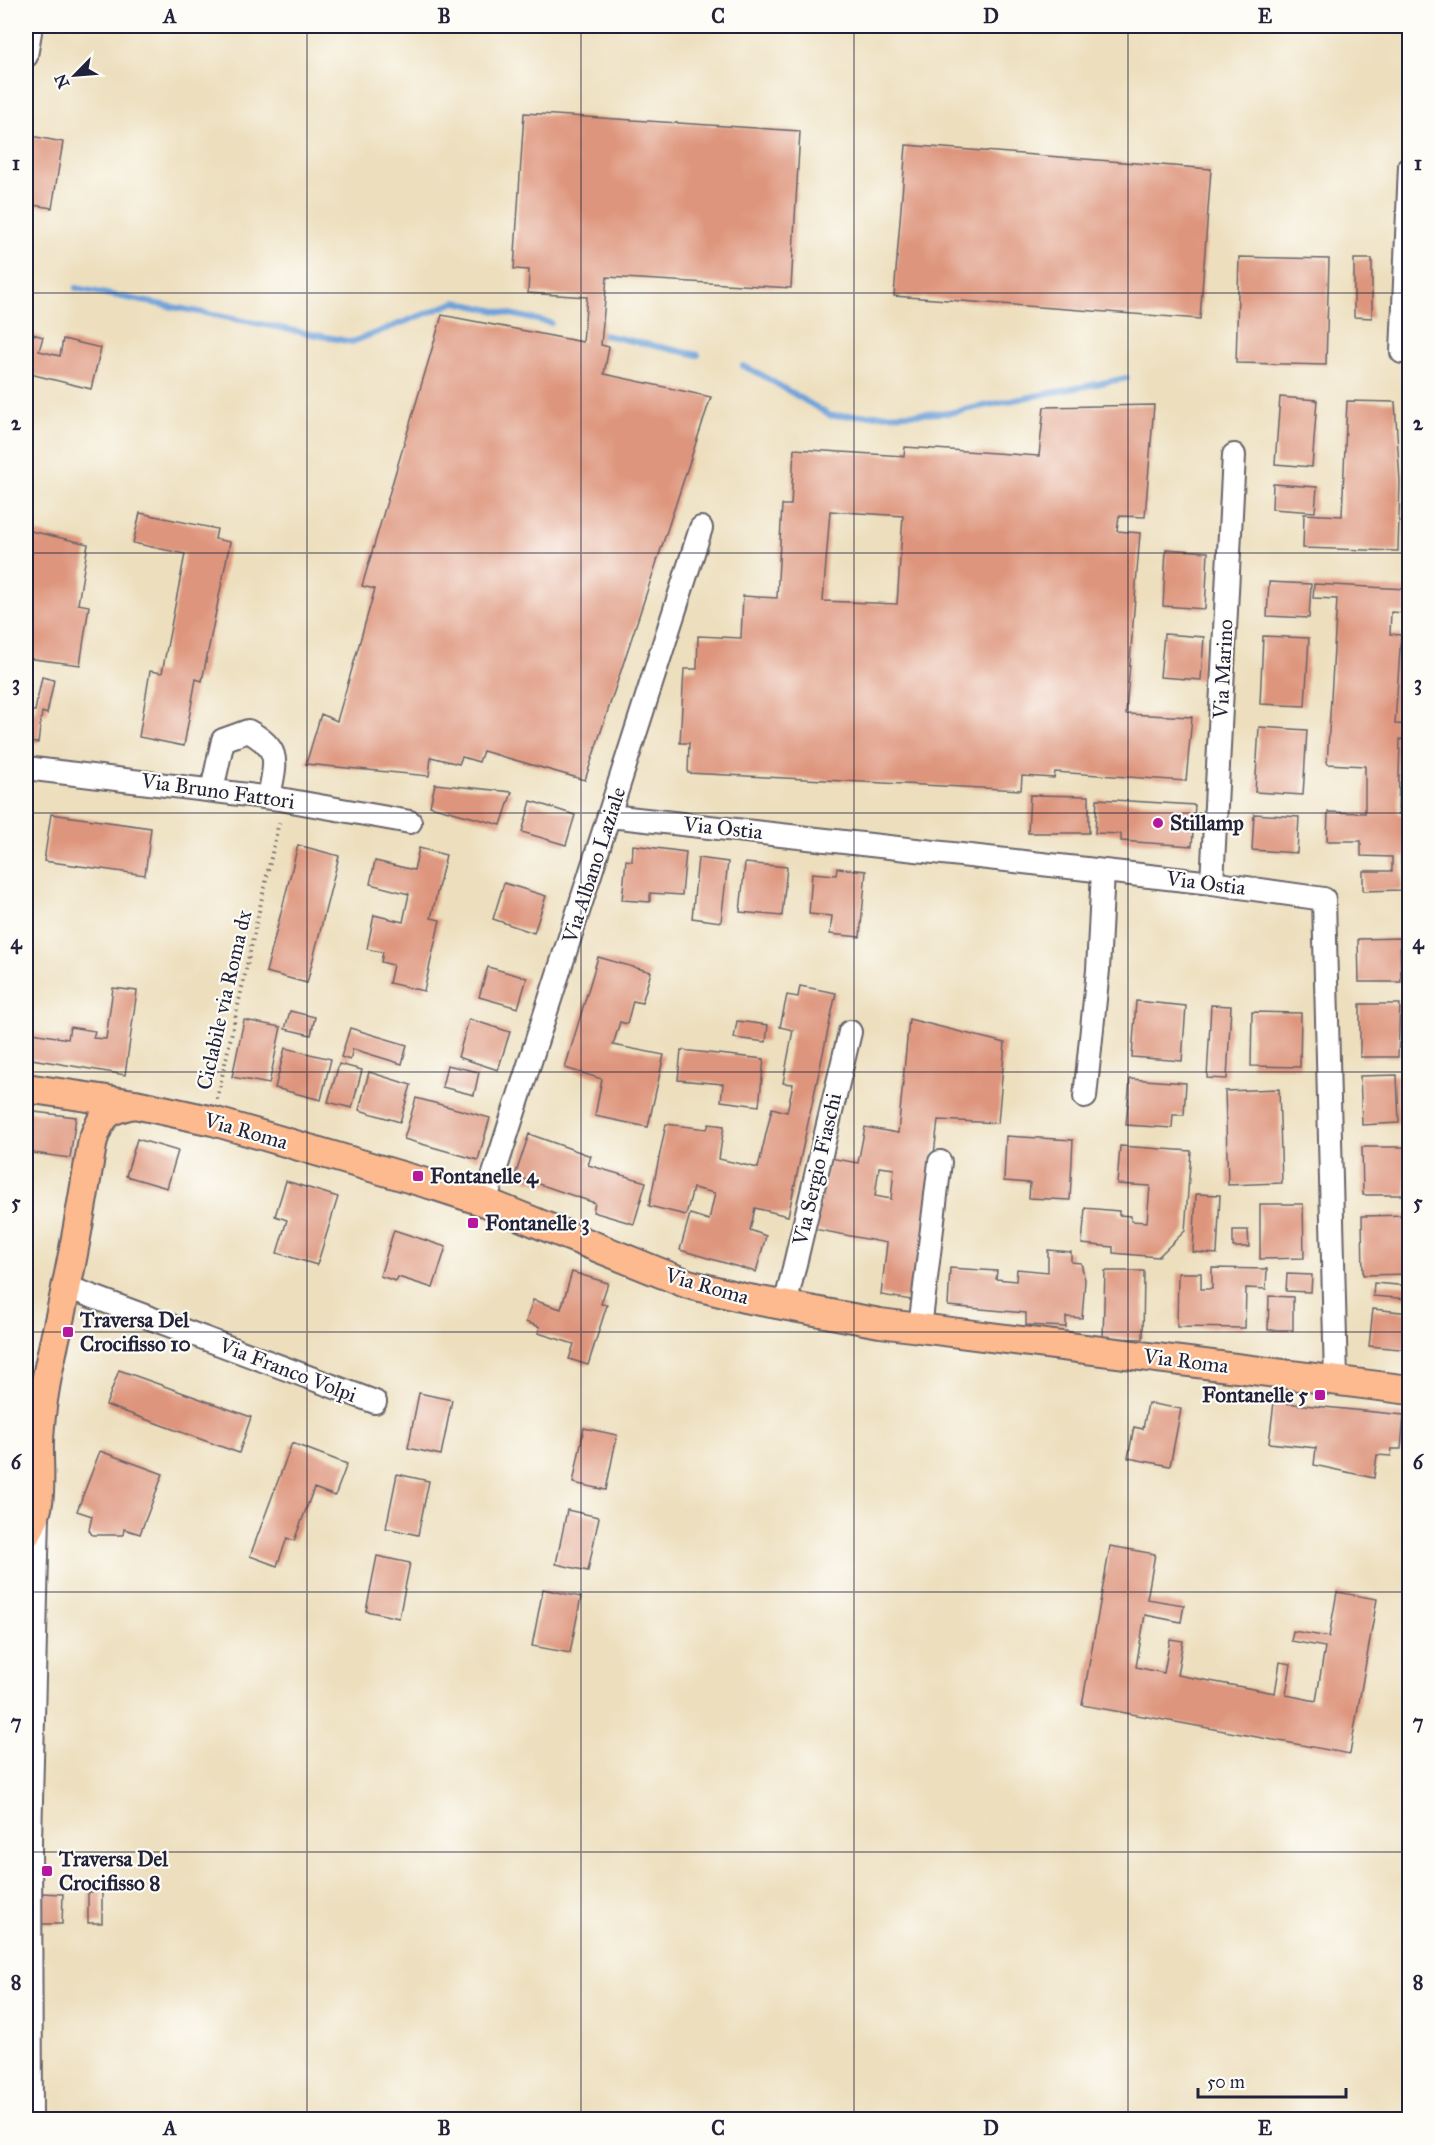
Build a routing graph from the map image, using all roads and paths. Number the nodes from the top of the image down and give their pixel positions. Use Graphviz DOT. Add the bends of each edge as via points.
graph roads {
  1 [pos="31,26"];
  2 [pos="26,56"];
  3 [pos="1410,166"];
  4 [pos="1402,352"];
  5 [pos="1234,455"];
  6 [pos="701,528"];
  7 [pos="26,768"];
  8 [pos="212,790"];
  9 [pos="269,797"];
  10 [pos="610,816"];
  11 [pos="279,822"];
  12 [pos="410,822"];
  13 [pos="1104,871"];
  14 [pos="1212,883"];
  15 [pos="850,1032"];
  16 [pos="26,1088"];
  17 [pos="61,1094"];
  18 [pos="1085,1097"];
  19 [pos="135,1104"];
  20 [pos="215,1106"];
  21 [pos="93,1140"];
  22 [pos="940,1162"];
  23 [pos="485,1203"];
  24 [pos="67,1287"];
  25 [pos="785,1306"];
  26 [pos="920,1328"];
  27 [pos="1336,1380"];
  28 [pos="1410,1390"];
  29 [pos="375,1402"];
  30 [pos="32,1439"];
  31 [pos="38,1504"];
  32 [pos="26,1534"];
  33 [pos="26,1560"];
  34 [pos="35,1590"];
  35 [pos="31,2120"];
  1 -- 2 [label="street"];
  3 -- 4 [label="street"];
  5 -- 14 [label="street, Via Marino"];
  6 -- 10 [label="street, Via Albano Laziale"];
  7 -- 8 [label="street, Via Bruno Fattori"];
  8 -- 9 [label="street, Via Bruno Fattori"];
  8 -- 9 [label="street" via="223,740 248,731 266,741 275,760"];
  9 -- 12 [label="street, Via Bruno Fattori"];
  10 -- 13 [label="street, Via Ostia"];
  10 -- 23 [label="street, Via Albano Laziale"];
  11 -- 20 [label="path, Ciclabile via Roma dx"];
  13 -- 14 [label="street, Via Ostia"];
  13 -- 18 [label="street"];
  14 -- 27 [label="street, Via Ostia" via="1324,899"];
  15 -- 25 [label="street, Via Sergio Fiaschi"];
  16 -- 17 [label="main road, Via Roma"];
  17 -- 19 [label="main road, Via Roma"];
  17 -- 21 [label="main road" via="81,1106"];
  19 -- 21 [label="main road" via="109,1112 100,1121"];
  19 -- 23 [label="main road, Via Roma" via="213,1121"];
  21 -- 24 [label="main road"];
  22 -- 26 [label="street"];
  23 -- 25 [label="main road, Via Roma" via="688,1284"];
  24 -- 29 [label="street, Via Franco Volpi"];
  24 -- 30 [label="main road"];
  25 -- 26 [label="main road, Via Roma"];
  26 -- 27 [label="main road, Via Roma"];
  27 -- 28 [label="main road, Via Roma"];
  30 -- 31 [label="main road"];
  31 -- 32 [label="main road"];
  31 -- 34 [label="street"];
  33 -- 34 [label="street"];
  34 -- 35 [label="street" via="30,1841"];
}
